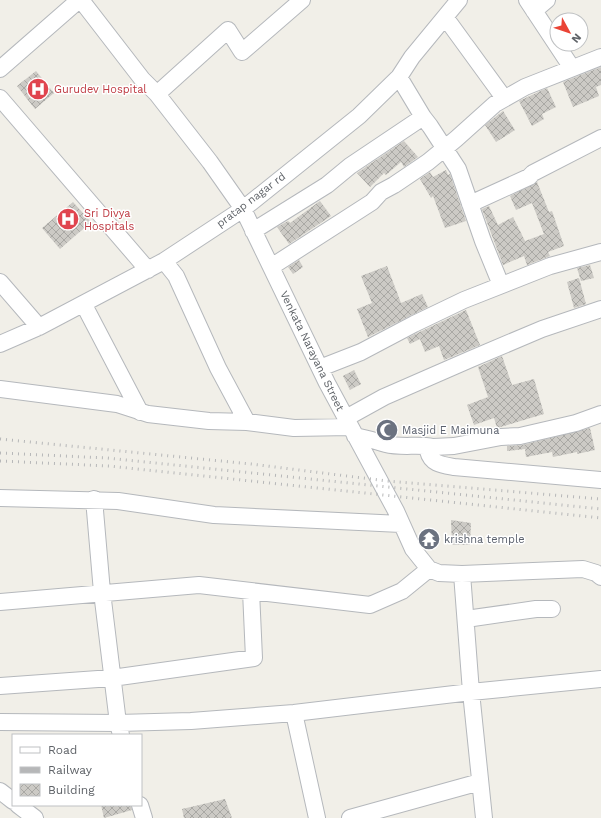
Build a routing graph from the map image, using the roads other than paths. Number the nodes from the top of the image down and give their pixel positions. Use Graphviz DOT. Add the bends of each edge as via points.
graph roads {
  1 [pos="80,0"];
  2 [pos="302,0"];
  3 [pos="459,0"];
  4 [pos="547,0"];
  5 [pos="530,6"];
  6 [pos="446,17"];
  7 [pos="601,57"];
  8 [pos="572,68"];
  9 [pos="0,69"];
  10 [pos="399,77"];
  11 [pos="157,94"];
  12 [pos="0,98"];
  13 [pos="504,98"];
  14 [pos="422,117"];
  15 [pos="601,138"];
  16 [pos="444,149"];
  17 [pos="470,204"];
  18 [pos="243,209"];
  19 [pos="253,231"];
  20 [pos="601,252"];
  21 [pos="164,262"];
  22 [pos="271,268"];
  23 [pos="148,270"];
  24 [pos="0,282"];
  25 [pos="501,286"];
  26 [pos="84,305"];
  27 [pos="601,308"];
  28 [pos="39,327"];
  29 [pos="0,344"];
  30 [pos="320,368"];
  31 [pos="0,389"];
  32 [pos="140,412"];
  33 [pos="601,414"];
  34 [pos="247,422"];
  35 [pos="350,427"];
  36 [pos="433,447"];
  37 [pos="601,480"];
  38 [pos="0,498"];
  39 [pos="94,499"];
  40 [pos="401,524"];
  41 [pos="429,569"];
  42 [pos="462,574"];
  43 [pos="601,577"];
  44 [pos="251,591"];
  45 [pos="102,592"];
  46 [pos="0,602"];
  47 [pos="552,609"];
  48 [pos="466,619"];
  49 [pos="112,678"];
  50 [pos="601,679"];
  51 [pos="0,686"];
  52 [pos="471,692"];
  53 [pos="294,713"];
  54 [pos="0,722"];
  55 [pos="119,729"];
  56 [pos="480,782"];
  57 [pos="0,791"];
  58 [pos="12,800"];
  59 [pos="19,806"];
  60 [pos="140,806"];
  61 [pos="35,818"];
  62 [pos="144,818"];
  63 [pos="317,818"];
  64 [pos="350,818"];
  65 [pos="484,818"];
  1 -- 9 [label="street"];
  1 -- 11 [label="street, Venkata Narayana Street" via="142,79"];
  2 -- 11 [label="street" via="242,52 228,30"];
  3 -- 6 [label="street, pratap nagar rd"];
  4 -- 5 [label="street"];
  5 -- 8 [label="street"];
  6 -- 10 [label="street, pratap nagar rd" via="412,57"];
  6 -- 13 [label="street"];
  7 -- 8 [label="street"];
  8 -- 13 [label="street"];
  10 -- 14 [label="street"];
  10 -- 18 [label="street, pratap nagar rd" via="359,116"];
  11 -- 18 [label="street, Venkata Narayana Street"];
  12 -- 23 [label="street"];
  13 -- 16 [label="street"];
  14 -- 16 [label="street"];
  14 -- 19 [label="street" via="350,166 327,185"];
  15 -- 17 [label="street" via="533,173 530,177"];
  16 -- 17 [label="street" via="458,169"];
  16 -- 22 [label="street" via="381,192 372,202"];
  17 -- 25 [label="street"];
  18 -- 19 [label="street, Venkata Narayana Street"];
  18 -- 21 [label="street, pratap nagar rd"];
  19 -- 22 [label="street, Venkata Narayana Street"];
  20 -- 25 [label="street" via="556,264"];
  21 -- 23 [label="street, pratap nagar rd"];
  21 -- 34 [label="street" via="176,276 218,368"];
  22 -- 30 [label="street, Venkata Narayana Street"];
  23 -- 26 [label="street, pratap nagar rd"];
  24 -- 28 [label="street"];
  25 -- 30 [label="street" via="430,316 361,352"];
  26 -- 28 [label="street, pratap nagar rd"];
  26 -- 32 [label="street"];
  27 -- 35 [label="street" via="542,329 384,397"];
  28 -- 29 [label="street, pratap nagar rd"];
  30 -- 35 [label="street, Venkata Narayana Street"];
  31 -- 32 [label="street" via="117,404"];
  32 -- 34 [label="street" via="209,421"];
  33 -- 36 [label="street" via="576,423 520,436"];
  34 -- 35 [label="street" via="294,428"];
  35 -- 36 [label="street" via="386,444 418,444"];
  35 -- 40 [label="street, Venkata Narayana Street"];
  36 -- 37 [label="street" via="428,451 430,458 440,464"];
  38 -- 39 [label="street"];
  39 -- 40 [label="street" via="214,515"];
  39 -- 45 [label="street"];
  40 -- 41 [label="street, Venkata Narayana Street" via="413,549"];
  41 -- 42 [label="street" via="439,573"];
  41 -- 44 [label="street" via="402,591 370,605"];
  42 -- 43 [label="street" via="583,569"];
  42 -- 48 [label="street"];
  44 -- 45 [label="street" via="199,585"];
  44 -- 49 [label="street" via="254,658"];
  45 -- 46 [label="street"];
  45 -- 49 [label="street"];
  47 -- 48 [label="street"];
  48 -- 52 [label="street"];
  49 -- 51 [label="street"];
  49 -- 55 [label="street"];
  50 -- 52 [label="street"];
  52 -- 53 [label="street"];
  52 -- 56 [label="street"];
  53 -- 55 [label="street"];
  53 -- 63 [label="street"];
  54 -- 55 [label="street"];
  56 -- 64 [label="street"];
  56 -- 65 [label="street"];
  57 -- 58 [label="street"];
  59 -- 61 [label="street"];
  60 -- 62 [label="street"];
}
